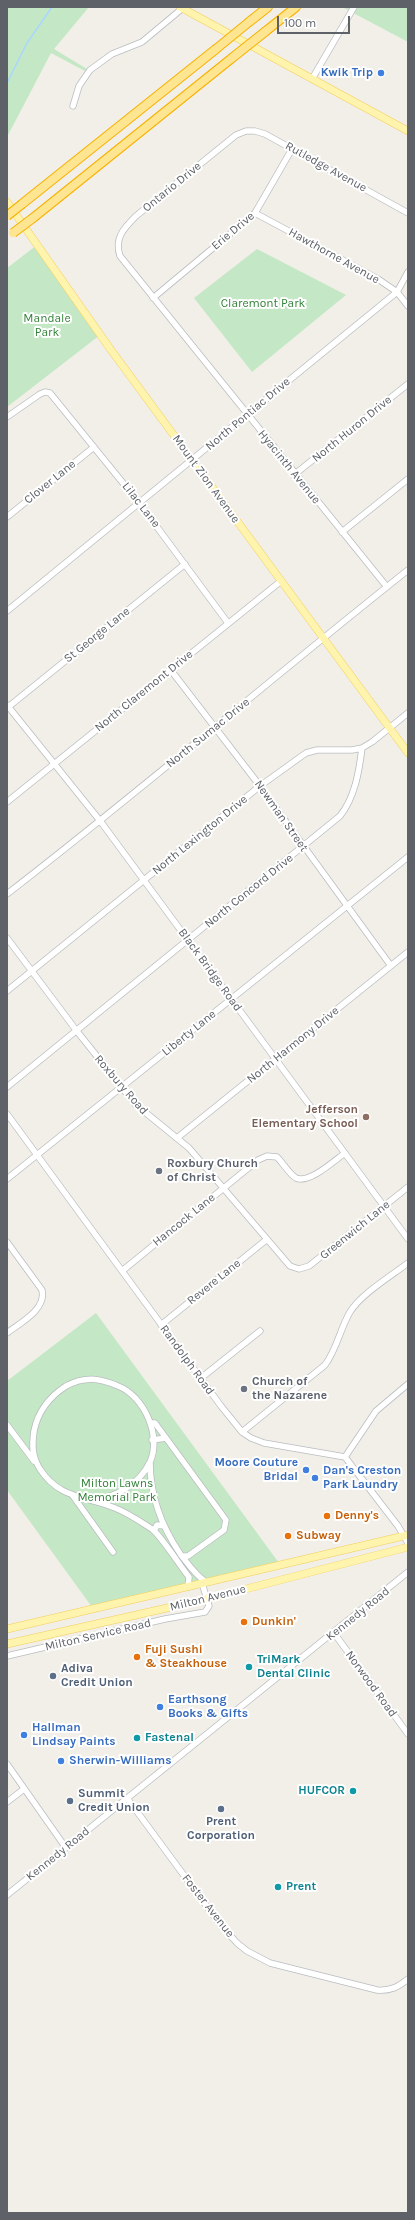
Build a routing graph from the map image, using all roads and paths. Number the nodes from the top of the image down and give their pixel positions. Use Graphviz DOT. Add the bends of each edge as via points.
graph roads {
  1 [pos="182,7"];
  2 [pos="268,7"];
  3 [pos="296,7"];
  4 [pos="354,7"];
  5 [pos="312,79"];
  6 [pos="73,106"];
  7 [pos="408,131"];
  8 [pos="241,133"];
  9 [pos="292,149"];
  10 [pos="7,202"];
  11 [pos="408,212"];
  12 [pos="256,213"];
  13 [pos="7,216"];
  14 [pos="10,235"];
  15 [pos="119,251"];
  16 [pos="408,272"];
  17 [pos="396,292"];
  18 [pos="153,298"];
  19 [pos="408,306"];
  20 [pos="408,384"];
  21 [pos="247,414"];
  22 [pos="7,418"];
  23 [pos="94,447"];
  24 [pos="192,460"];
  25 [pos="295,474"];
  26 [pos="408,479"];
  27 [pos="140,504"];
  28 [pos="7,518"];
  29 [pos="342,532"];
  30 [pos="185,564"];
  31 [pos="408,570"];
  32 [pos="281,581"];
  33 [pos="387,587"];
  34 [pos="7,611"];
  35 [pos="228,623"];
  36 [pos="324,639"];
  37 [pos="170,669"];
  38 [pos="7,707"];
  39 [pos="408,713"];
  40 [pos="215,726"];
  41 [pos="390,728"];
  42 [pos="362,748"];
  43 [pos="408,752"];
  44 [pos="54,764"];
  45 [pos="260,786"];
  46 [pos="7,802"];
  47 [pos="101,822"];
  48 [pos="303,847"];
  49 [pos="408,857"];
  50 [pos="144,880"];
  51 [pos="7,894"];
  52 [pos="346,906"];
  53 [pos="7,938"];
  54 [pos="188,940"];
  55 [pos="408,952"];
  56 [pos="391,966"];
  57 [pos="32,971"];
  58 [pos="7,991"];
  59 [pos="231,999"];
  60 [pos="76,1030"];
  61 [pos="275,1059"];
  62 [pos="7,1087"];
  63 [pos="121,1088"];
  64 [pos="7,1114"];
  65 [pos="177,1138"];
  66 [pos="344,1153"];
  67 [pos="38,1156"];
  68 [pos="7,1179"];
  69 [pos="408,1187"];
  70 [pos="224,1188"];
  71 [pos="384,1206"];
  72 [pos="408,1239"];
  73 [pos="266,1240"];
  74 [pos="7,1244"];
  75 [pos="408,1263"];
  76 [pos="299,1269"];
  77 [pos="122,1271"];
  78 [pos="161,1325"];
  79 [pos="260,1331"];
  80 [pos="7,1333"];
  81 [pos="201,1378"];
  82 [pos="408,1384"];
  83 [pos="150,1423"];
  84 [pos="7,1425"];
  85 [pos="242,1432"];
  86 [pos="166,1438"];
  87 [pos="33,1439"];
  88 [pos="152,1440"];
  89 [pos="20,1442"];
  90 [pos="345,1457"];
  91 [pos="150,1462"];
  92 [pos="41,1471"];
  93 [pos="114,1495"];
  94 [pos="73,1496"];
  95 [pos="91,1500"];
  96 [pos="115,1508"];
  97 [pos="164,1526"];
  98 [pos="154,1531"];
  99 [pos="407,1538"];
  100 [pos="408,1547"];
  101 [pos="113,1552"];
  102 [pos="185,1556"];
  103 [pos="408,1572"];
  104 [pos="204,1583"];
  105 [pos="188,1586"];
  106 [pos="207,1599"];
  107 [pos="7,1629"];
  108 [pos="334,1633"];
  109 [pos="7,1644"];
  110 [pos="7,1656"];
  111 [pos="408,1734"];
  112 [pos="7,1764"];
  113 [pos="24,1789"];
  114 [pos="127,1798"];
  115 [pos="7,1802"];
  116 [pos="66,1848"];
  117 [pos="7,1895"];
  118 [pos="408,1979"];
  1 -- 5 [label="main road"];
  1 -- 6 [label="street" via="142,42 112,54 90,70 79,86"];
  2 -- 13 [label="highway, bridge"];
  3 -- 14 [label="highway, bridge"];
  4 -- 5 [label="street"];
  5 -- 7 [label="main road"];
  8 -- 9 [label="street, Rutledge Avenue" via="255,131 265,134"];
  8 -- 15 [label="street, Ontario Drive" via="136,216 118,238"];
  9 -- 11 [label="street, Rutledge Avenue"];
  9 -- 12 [label="street, Erie Drive"];
  10 -- 24 [label="main road, Mount Zion Avenue"];
  12 -- 17 [label="street, Hawthorne Avenue" via="378,279"];
  12 -- 18 [label="street, Erie Drive"];
  15 -- 18 [label="street, Hyacinth Avenue"];
  16 -- 17 [label="street, North Pontiac Drive"];
  17 -- 19 [label="street, Hawthorne Avenue"];
  17 -- 21 [label="street, North Pontiac Drive"];
  18 -- 21 [label="street, Hyacinth Avenue"];
  20 -- 25 [label="street, North Huron Drive"];
  21 -- 24 [label="street, North Pontiac Drive"];
  21 -- 25 [label="street, Hyacinth Avenue"];
  22 -- 23 [label="street, Lilac Lane" via="40,394 48,392 56,398"];
  23 -- 27 [label="street, Lilac Lane"];
  23 -- 28 [label="street, Clover Lane"];
  24 -- 27 [label="street, North Pontiac Drive"];
  24 -- 32 [label="main road, Mount Zion Avenue"];
  25 -- 29 [label="street, Hyacinth Avenue"];
  26 -- 29 [label="street"];
  27 -- 30 [label="street, Lilac Lane"];
  27 -- 34 [label="street, North Pontiac Drive"];
  29 -- 33 [label="street, Hyacinth Avenue"];
  30 -- 35 [label="street, Lilac Lane"];
  30 -- 38 [label="street, St George Lane"];
  31 -- 33 [label="street, North Sumac Drive"];
  32 -- 35 [label="street, North Claremont Drive"];
  32 -- 36 [label="main road, Mount Zion Avenue"];
  33 -- 36 [label="street, North Sumac Drive"];
  35 -- 37 [label="street, North Claremont Drive"];
  36 -- 40 [label="street, North Sumac Drive"];
  36 -- 41 [label="main road, Mount Zion Avenue"];
  37 -- 40 [label="street, Newman Street"];
  37 -- 44 [label="street, North Claremont Drive"];
  38 -- 44 [label="street, Black Bridge Road"];
  39 -- 41 [label="street, North Lexington Drive"];
  40 -- 45 [label="street, Newman Street"];
  40 -- 47 [label="street, North Sumac Drive"];
  41 -- 42 [label="street, North Lexington Drive"];
  41 -- 43 [label="main road, Mount Zion Avenue"];
  42 -- 45 [label="street, North Lexington Drive" via="317,750 306,753"];
  42 -- 48 [label="street, North Concord Drive" via="349,805 340,816"];
  44 -- 46 [label="street, North Claremont Drive"];
  44 -- 47 [label="street, Black Bridge Road"];
  45 -- 48 [label="street, Newman Street"];
  45 -- 50 [label="street, North Lexington Drive"];
  47 -- 50 [label="street, Black Bridge Road"];
  47 -- 51 [label="street, North Sumac Drive"];
  48 -- 52 [label="street, Newman Street"];
  48 -- 54 [label="street, North Concord Drive"];
  49 -- 52 [label="street, Liberty Lane"];
  50 -- 54 [label="street, Black Bridge Road"];
  50 -- 57 [label="street, North Lexington Drive"];
  52 -- 56 [label="street, Newman Street"];
  52 -- 59 [label="street, Liberty Lane"];
  53 -- 57 [label="street, Roxbury Road"];
  54 -- 59 [label="street, Black Bridge Road"];
  54 -- 60 [label="street, North Concord Drive"];
  55 -- 56 [label="street, North Harmony Drive"];
  56 -- 61 [label="street, North Harmony Drive"];
  57 -- 58 [label="street, North Lexington Drive"];
  57 -- 60 [label="street, Roxbury Road"];
  59 -- 61 [label="street, Black Bridge Road"];
  59 -- 63 [label="street, Liberty Lane"];
  60 -- 62 [label="street, North Concord Drive"];
  60 -- 63 [label="street, Roxbury Road"];
  61 -- 65 [label="street, North Harmony Drive"];
  61 -- 66 [label="street, Black Bridge Road"];
  63 -- 65 [label="street, Roxbury Road" via="155,1122"];
  63 -- 67 [label="street, Liberty Lane"];
  64 -- 67 [label="street, Randolph Road"];
  65 -- 70 [label="street, Roxbury Road"];
  66 -- 70 [label="street, Hancock Lane" via="310,1178 303,1180 295,1177 277,1157 267,1156 258,1160"];
  66 -- 71 [label="street, Black Bridge Road"];
  67 -- 68 [label="street, Liberty Lane"];
  67 -- 77 [label="street, Randolph Road"];
  69 -- 71 [label="street, Greenwich Lane"];
  70 -- 73 [label="street, Roxbury Road"];
  70 -- 77 [label="street, Hancock Lane"];
  71 -- 72 [label="street, Black Bridge Road"];
  71 -- 76 [label="street, Greenwich Lane" via="309,1266"];
  73 -- 76 [label="street, Roxbury Road" via="290,1266"];
  73 -- 78 [label="street, Revere Lane"];
  74 -- 80 [label="street" via="42,1290 43,1300"];
  75 -- 85 [label="street" via="351,1311 333,1355 325,1365"];
  77 -- 78 [label="street, Randolph Road"];
  78 -- 81 [label="street, Randolph Road"];
  79 -- 81 [label="street"];
  81 -- 85 [label="street, Randolph Road"];
  82 -- 90 [label="street" via="376,1411"];
  83 -- 86 [label="street" via="155,1423"];
  83 -- 87 [label="street" via="142,1405 121,1387 96,1379 80,1379 55,1394 46,1404 38,1416"];
  83 -- 88 [label="street"];
  84 -- 89 [label="street"];
  85 -- 90 [label="street, Randolph Road" via="264,1443"];
  86 -- 88 [label="street"];
  86 -- 102 [label="street" via="226,1520 224,1530"];
  87 -- 89 [label="street" via="27,1443"];
  87 -- 92 [label="street" via="34,1456"];
  88 -- 91 [label="street"];
  89 -- 92 [label="street"];
  90 -- 99 [label="street"];
  91 -- 93 [label="street" via="126,1489"];
  91 -- 97 [label="street" via="151,1486"];
  92 -- 94 [label="street" via="53,1486"];
  93 -- 95 [label="street"];
  93 -- 96 [label="street"];
  94 -- 95 [label="street"];
  94 -- 101 [label="street"];
  95 -- 96 [label="street"];
  96 -- 98 [label="street"];
  97 -- 98 [label="street" via="157,1526"];
  97 -- 102 [label="street"];
  98 -- 105 [label="street" via="188,1577"];
  99 -- 104 [label="main road, Milton Avenue"];
  100 -- 106 [label="main road, Milton Avenue"];
  102 -- 104 [label="street" via="189,1566"];
  103 -- 108 [label="street, Kennedy Road"];
  104 -- 105 [label="main road, Milton Avenue"];
  104 -- 106 [label="street"];
  105 -- 107 [label="main road, Milton Avenue"];
  106 -- 109 [label="main road, Milton Avenue"];
  106 -- 110 [label="street, Milton Service Road" via="208,1608 201,1614 165,1619"];
  108 -- 111 [label="street, Norwood Road"];
  108 -- 114 [label="street, Kennedy Road"];
  112 -- 113 [label="street"];
  113 -- 115 [label="street"];
  113 -- 116 [label="street"];
  114 -- 116 [label="street, Kennedy Road"];
  114 -- 118 [label="street, Foster Avenue" via="218,1923 247,1951 270,1963 377,1990 388,1991 397,1988"];
  116 -- 117 [label="street, Kennedy Road"];
}
